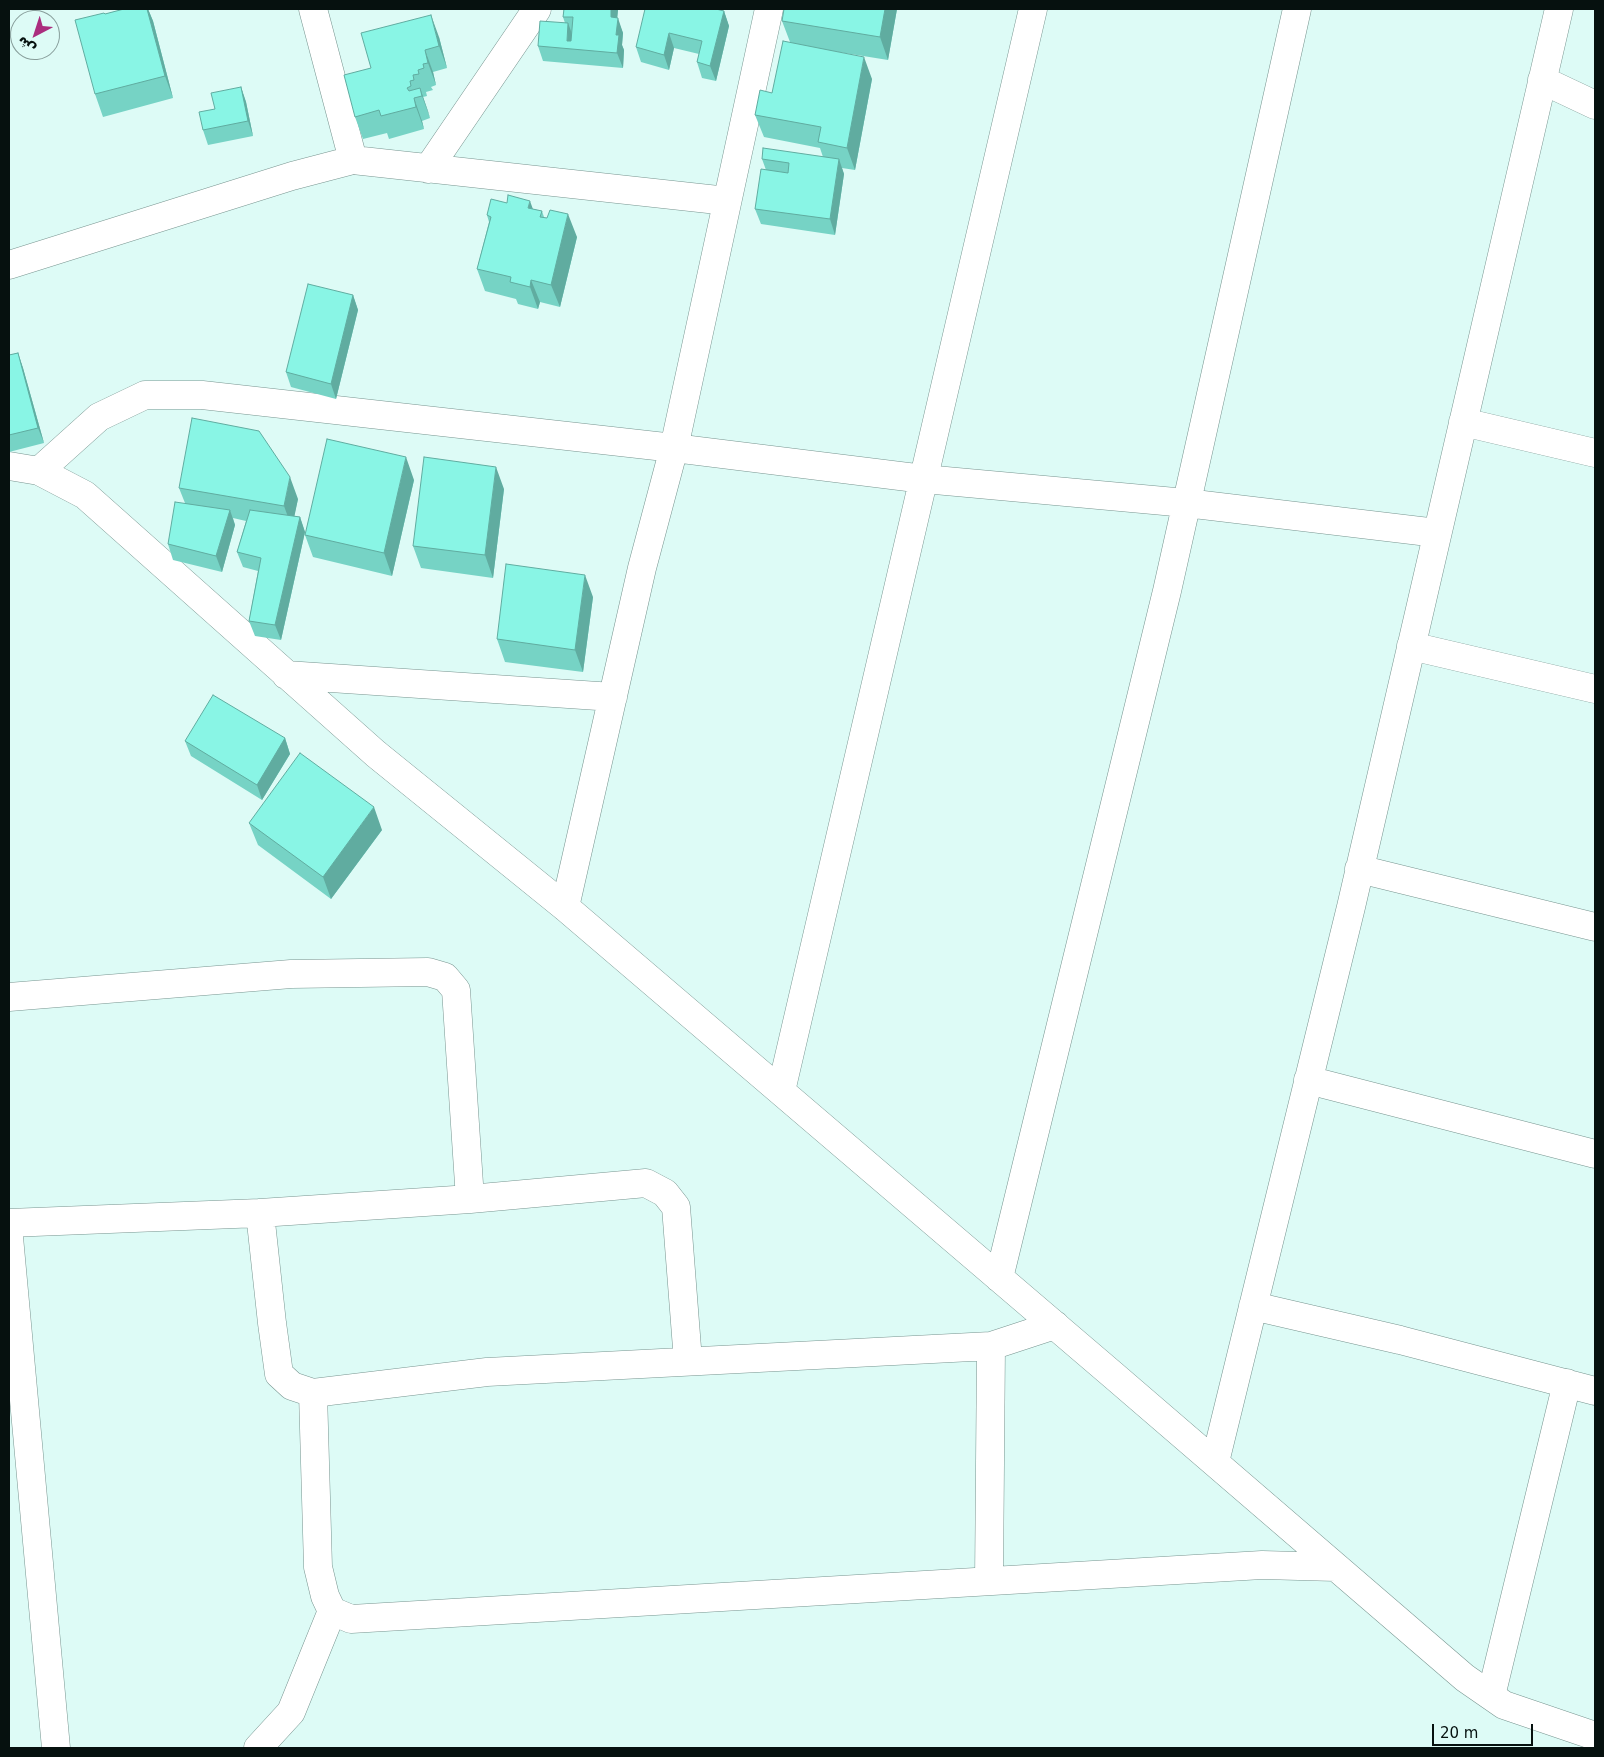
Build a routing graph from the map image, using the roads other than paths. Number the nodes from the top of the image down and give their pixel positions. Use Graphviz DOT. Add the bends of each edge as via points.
graph roads {
  1 [pos="313,9"];
  2 [pos="537,9"];
  3 [pos="769,9"];
  4 [pos="1033,9"];
  5 [pos="1297,9"];
  6 [pos="1559,9"];
  7 [pos="1542,80"];
  8 [pos="1595,105"];
  9 [pos="353,160"];
  10 [pos="428,168"];
  11 [pos="727,201"];
  12 [pos="9,265"];
  13 [pos="1463,422"];
  14 [pos="674,448"];
  15 [pos="1595,453"];
  16 [pos="9,466"];
  17 [pos="39,471"];
  18 [pos="924,479"];
  19 [pos="1186,503"];
  20 [pos="1437,533"];
  21 [pos="1411,646"];
  22 [pos="286,674"];
  23 [pos="1595,689"];
  24 [pos="613,697"];
  25 [pos="1360,869"];
  26 [pos="566,907"];
  27 [pos="1595,927"];
  28 [pos="9,997"];
  29 [pos="1308,1080"];
  30 [pos="781,1091"];
  31 [pos="1595,1154"];
  32 [pos="470,1199"];
  33 [pos="260,1213"];
  34 [pos="9,1223"];
  35 [pos="9,1237"];
  36 [pos="999,1278"];
  37 [pos="1253,1306"];
  38 [pos="1055,1325"];
  39 [pos="991,1346"];
  40 [pos="688,1361"];
  41 [pos="1567,1383"];
  42 [pos="1595,1391"];
  43 [pos="313,1393"];
  44 [pos="1215,1462"];
  45 [pos="1336,1567"];
  46 [pos="989,1582"];
  47 [pos="332,1611"];
  48 [pos="1491,1696"];
  49 [pos="1595,1736"];
  50 [pos="56,1748"];
  51 [pos="258,1748"];
  1 -- 9 [label="street"];
  2 -- 10 [label="street"];
  3 -- 11 [label="street"];
  4 -- 18 [label="street"];
  5 -- 19 [label="street"];
  6 -- 7 [label="street"];
  7 -- 8 [label="street"];
  7 -- 13 [label="street"];
  9 -- 10 [label="street"];
  9 -- 12 [label="street" via="292,176"];
  10 -- 11 [label="street"];
  11 -- 14 [label="street"];
  13 -- 15 [label="street"];
  13 -- 20 [label="street"];
  14 -- 17 [label="street" via="202,395 145,395 99,417"];
  14 -- 18 [label="street"];
  14 -- 24 [label="street" via="642,568"];
  16 -- 17 [label="street"];
  17 -- 22 [label="street" via="85,496"];
  18 -- 19 [label="street"];
  18 -- 30 [label="street"];
  19 -- 20 [label="street"];
  19 -- 36 [label="street"];
  20 -- 21 [label="street"];
  21 -- 23 [label="street"];
  21 -- 25 [label="street"];
  22 -- 24 [label="street"];
  22 -- 26 [label="street" via="376,754"];
  24 -- 26 [label="street"];
  25 -- 27 [label="street"];
  25 -- 29 [label="street"];
  26 -- 30 [label="street"];
  28 -- 32 [label="street" via="291,974 428,972 445,977 456,990"];
  29 -- 31 [label="street"];
  29 -- 37 [label="street"];
  30 -- 36 [label="street"];
  32 -- 33 [label="street"];
  32 -- 40 [label="street" via="646,1183 665,1193 676,1207"];
  33 -- 34 [label="street"];
  33 -- 43 [label="street" via="279,1374 292,1386"];
  35 -- 50 [label="street"];
  36 -- 38 [label="street"];
  37 -- 41 [label="street"];
  37 -- 44 [label="street"];
  38 -- 39 [label="street"];
  38 -- 44 [label="street"];
  39 -- 40 [label="street"];
  39 -- 46 [label="street"];
  40 -- 43 [label="street" via="487,1372"];
  41 -- 42 [label="street"];
  41 -- 48 [label="street"];
  43 -- 47 [label="street" via="318,1567"];
  44 -- 45 [label="street"];
  45 -- 46 [label="street" via="1262,1565"];
  45 -- 48 [label="street" via="1465,1678"];
  46 -- 47 [label="street" via="351,1619"];
  47 -- 51 [label="street" via="291,1712"];
  48 -- 49 [label="street" via="1504,1705"];
}
